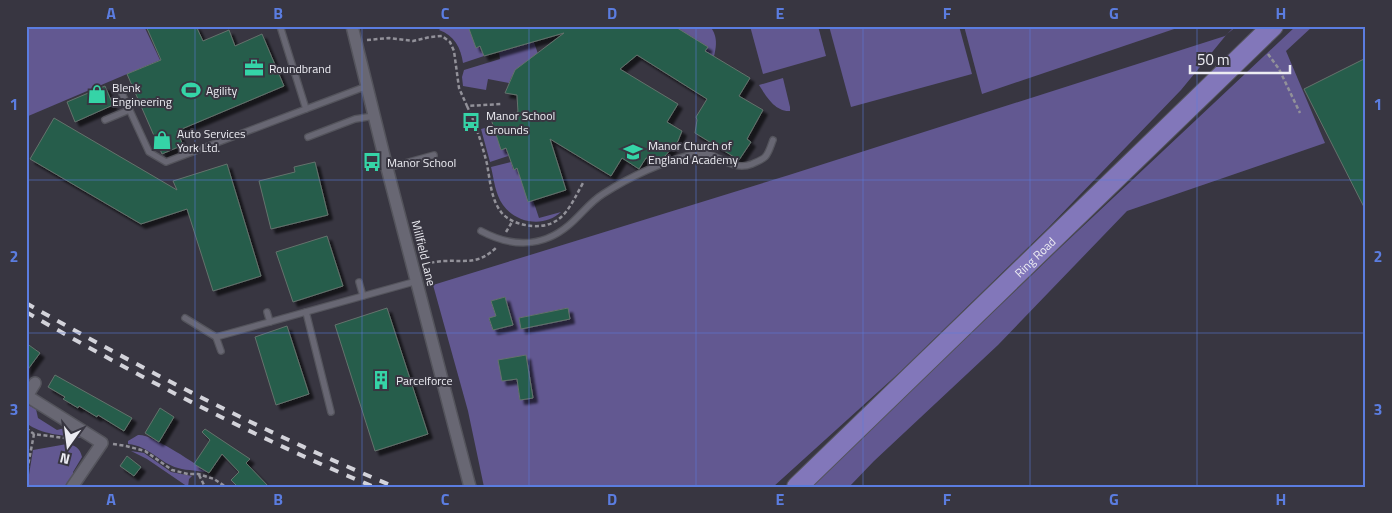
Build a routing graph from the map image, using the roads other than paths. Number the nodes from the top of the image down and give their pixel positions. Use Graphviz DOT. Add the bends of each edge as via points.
graph roads {
  1 [pos="280,26"];
  2 [pos="352,26"];
  3 [pos="1273,26"];
  4 [pos="367,86"];
  5 [pos="119,87"];
  6 [pos="306,109"];
  7 [pos="129,110"];
  8 [pos="374,116"];
  9 [pos="105,120"];
  10 [pos="308,137"];
  11 [pos="773,140"];
  12 [pos="434,155"];
  13 [pos="387,168"];
  14 [pos="481,231"];
  15 [pos="417,281"];
  16 [pos="359,282"];
  17 [pos="363,296"];
  18 [pos="267,312"];
  19 [pos="306,312"];
  20 [pos="185,318"];
  21 [pos="270,322"];
  22 [pos="216,337"];
  23 [pos="221,351"];
  24 [pos="35,382"];
  25 [pos="331,412"];
  26 [pos="72,487"];
  27 [pos="470,487"];
  28 [pos="797,487"];
  1 -- 6 [label="lane"];
  2 -- 4 [label="street, Millfield Lane"];
  3 -- 28 [label="highway, Ring Road"];
  4 -- 6 [label="lane"];
  4 -- 8 [label="street, Millfield Lane"];
  5 -- 7 [label="lane"];
  6 -- 7 [label="lane" via="166,162 149,152"];
  7 -- 9 [label="lane"];
  8 -- 10 [label="lane" via="355,119"];
  8 -- 13 [label="street, Millfield Lane"];
  11 -- 14 [label="lane" via="765,156 745,167 700,153 650,168 601,195 567,226 532,243 502,241"];
  12 -- 13 [label="lane"];
  13 -- 15 [label="street, Millfield Lane"];
  15 -- 17 [label="lane"];
  15 -- 27 [label="street, Millfield Lane"];
  16 -- 17 [label="lane"];
  17 -- 19 [label="lane"];
  18 -- 21 [label="lane"];
  19 -- 21 [label="lane"];
  19 -- 25 [label="lane"];
  20 -- 22 [label="lane"];
  21 -- 22 [label="lane"];
  22 -- 23 [label="lane"];
  24 -- 26 [label="street" via="27,396 102,443"];
}
